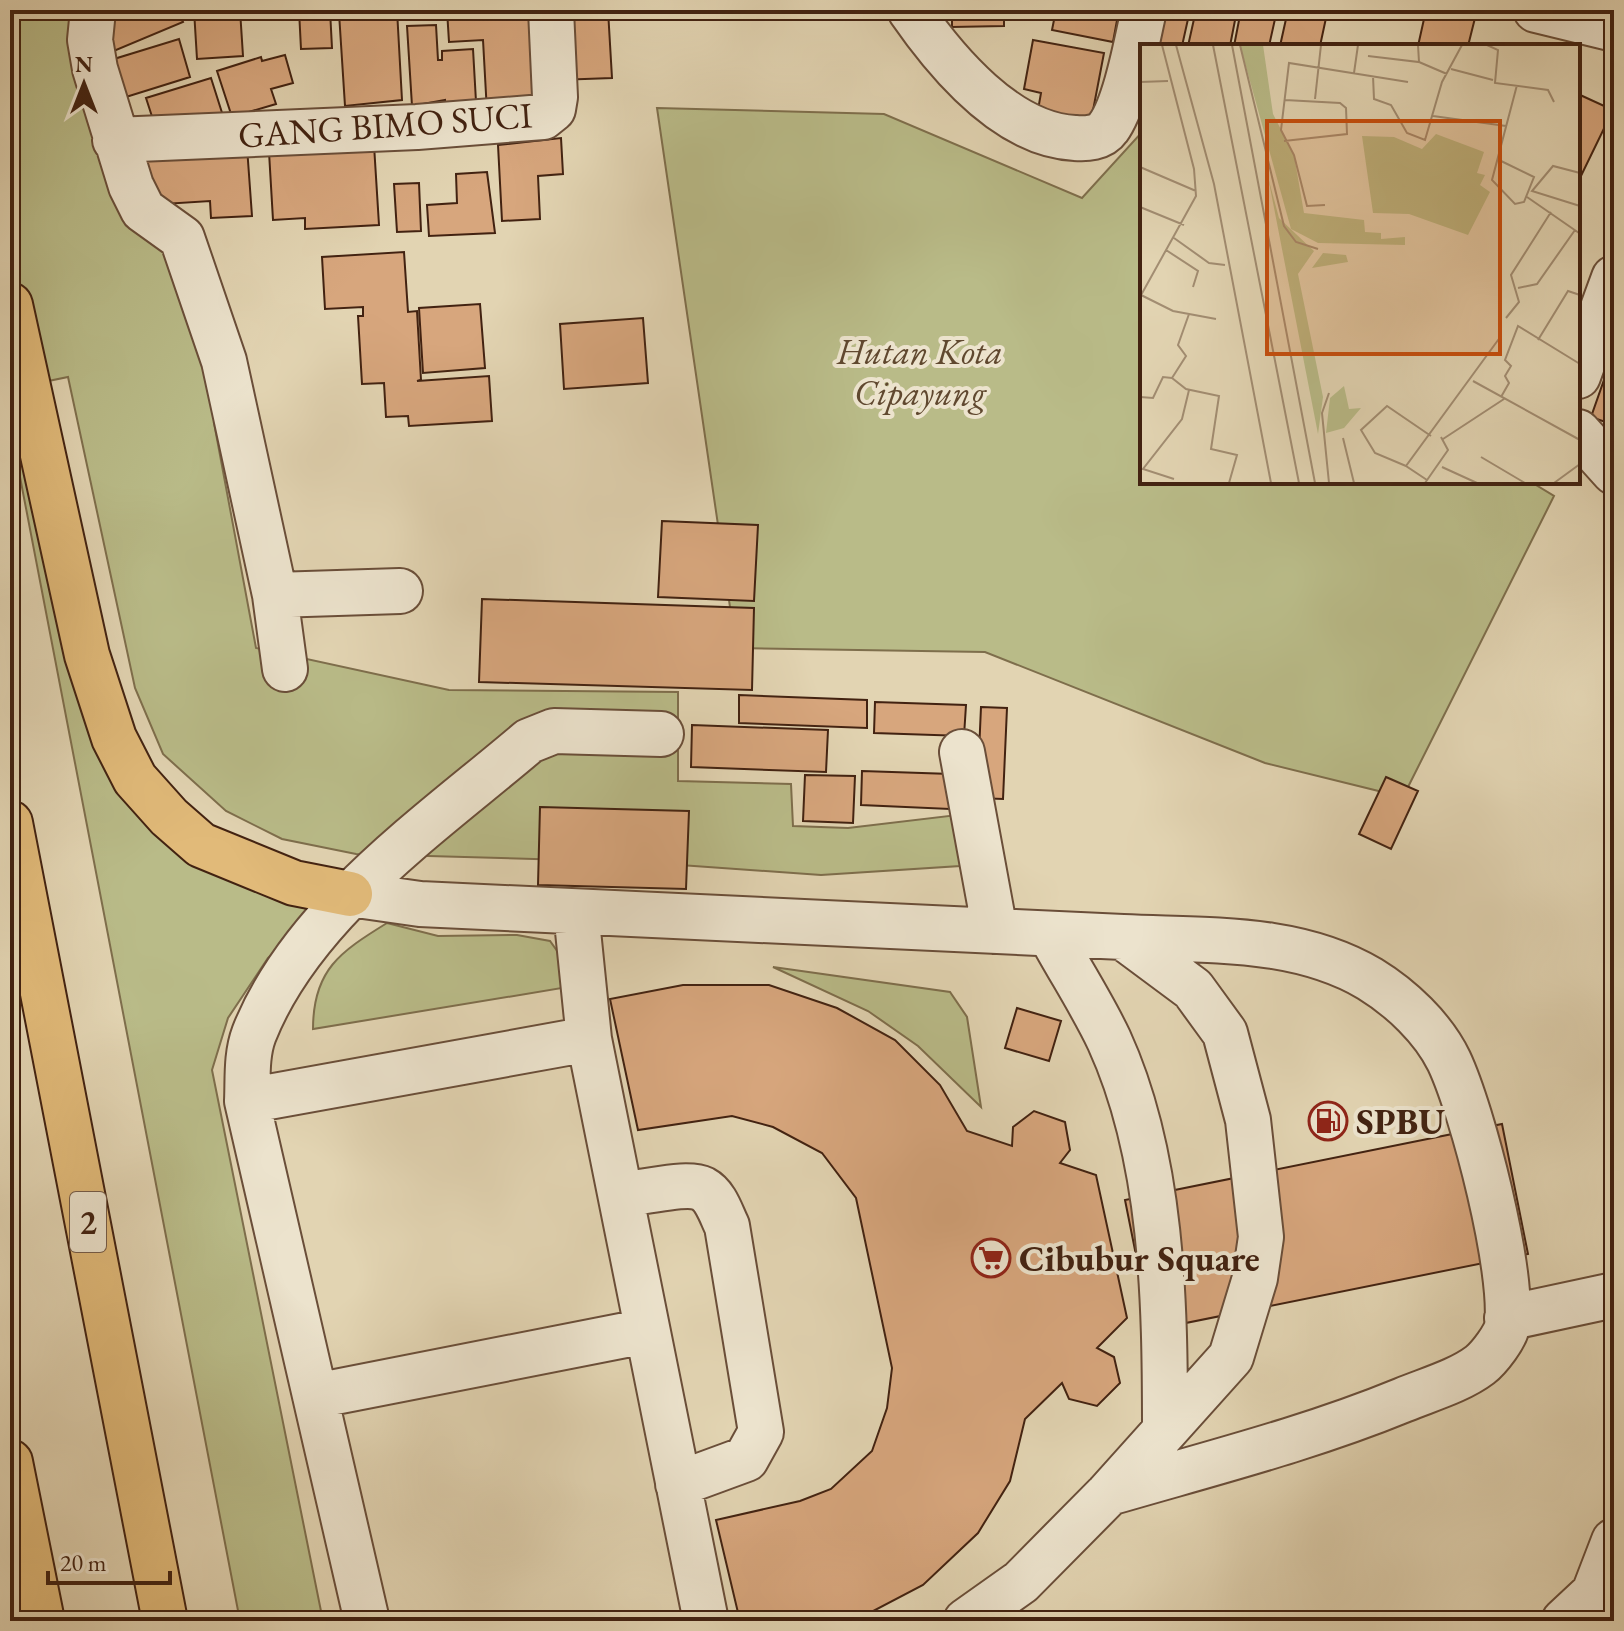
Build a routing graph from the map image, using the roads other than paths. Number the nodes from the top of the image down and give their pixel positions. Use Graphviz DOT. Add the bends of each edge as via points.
graph roads {
  1 [pos="93,10"];
  2 [pos="551,10"];
  3 [pos="910,10"];
  4 [pos="1144,10"];
  5 [pos="1536,10"];
  6 [pos="1614,29"];
  7 [pos="115,140"];
  8 [pos="1614,278"];
  9 [pos="10,305"];
  10 [pos="1580,371"];
  11 [pos="1580,434"];
  12 [pos="1614,472"];
  13 [pos="400,591"];
  14 [pos="275,595"];
  15 [pos="285,669"];
  16 [pos="661,734"];
  17 [pos="962,752"];
  18 [pos="10,823"];
  19 [pos="350,894"];
  20 [pos="420,904"];
  21 [pos="920,927"];
  22 [pos="578,931"];
  23 [pos="995,931"];
  24 [pos="1050,934"];
  25 [pos="1123,937"];
  26 [pos="589,1039"];
  27 [pos="247,1101"];
  28 [pos="621,1195"];
  29 [pos="1614,1295"];
  30 [pos="1507,1318"];
  31 [pos="646,1331"];
  32 [pos="315,1396"];
  33 [pos="1165,1429"];
  34 [pos="10,1462"];
  35 [pos="678,1484"];
  36 [pos="1109,1493"];
  37 [pos="1614,1541"];
  38 [pos="42,1621"];
  39 [pos="165,1621"];
  40 [pos="367,1621"];
  41 [pos="706,1621"];
  42 [pos="966,1621"];
  43 [pos="1564,1621"];
  1 -- 7 [label="street" via="90,40"];
  2 -- 7 [label="street, GANG BIMO SUCI" via="555,97 553,109 543,117"];
  3 -- 4 [label="street" via="996,106 1052,136 1091,138 1110,126"];
  5 -- 6 [label="street"];
  7 -- 14 [label="street" via="143,210 182,238 224,361"];
  8 -- 10 [label="street"];
  9 -- 19 [label="highway" via="87,655 114,738 135,779 201,845 294,883"];
  11 -- 12 [label="street"];
  13 -- 14 [label="street"];
  14 -- 15 [label="street"];
  16 -- 19 [label="street" via="540,735"];
  17 -- 23 [label="street"];
  18 -- 39 [label="highway, 2"];
  19 -- 20 [label="street"];
  19 -- 27 [label="street" via="294,963 254,1035"];
  20 -- 21 [label="street"];
  20 -- 22 [label="street" via="457,916"];
  21 -- 22 [label="street" via="900,940 877,944"];
  21 -- 23 [label="street"];
  22 -- 26 [label="street"];
  23 -- 24 [label="street"];
  24 -- 25 [label="street"];
  24 -- 33 [label="street" via="1109,1042 1138,1125 1165,1300"];
  25 -- 30 [label="street" via="1293,948 1371,980 1420,1019 1448,1061 1477,1144 1507,1288"];
  25 -- 33 [label="street" via="1193,989 1225,1033 1248,1120 1261,1237 1255,1278 1231,1357"];
  26 -- 27 [label="street"];
  26 -- 28 [label="street"];
  27 -- 32 [label="street"];
  28 -- 31 [label="street"];
  28 -- 35 [label="street" via="691,1186 715,1201 727,1226 761,1432 746,1459"];
  29 -- 30 [label="street"];
  30 -- 36 [label="street" via="1507,1330 1481,1364 1434,1387 1344,1424"];
  31 -- 32 [label="street"];
  31 -- 35 [label="street"];
  32 -- 40 [label="street"];
  33 -- 36 [label="street"];
  34 -- 38 [label="highway"];
  35 -- 41 [label="street"];
  36 -- 42 [label="street" via="1021,1582"];
  37 -- 43 [label="street" via="1594,1593"];
}
